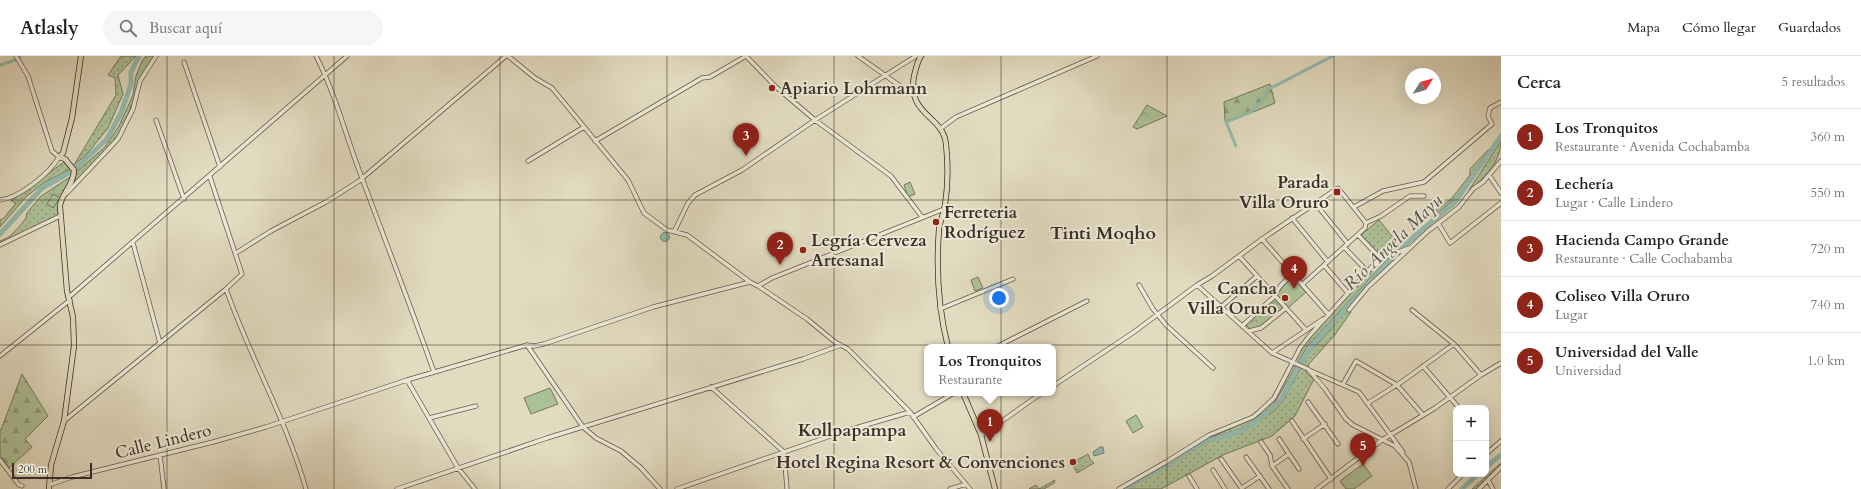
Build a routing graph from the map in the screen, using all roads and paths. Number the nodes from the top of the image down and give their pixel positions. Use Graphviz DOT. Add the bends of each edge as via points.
graph roads {
  1 [pos="81,56"];
  2 [pos="156,56"];
  3 [pos="316,56"];
  4 [pos="347,56"];
  5 [pos="507,56"];
  6 [pos="746,56"];
  7 [pos="858,56"];
  8 [pos="916,56"];
  9 [pos="921,56"];
  10 [pos="1097,56"];
  11 [pos="17,57"];
  12 [pos="184,62"];
  13 [pos="326,75"];
  14 [pos="886,76"];
  15 [pos="912,92"];
  16 [pos="1501,102"];
  17 [pos="156,120"];
  18 [pos="815,120"];
  19 [pos="584,127"];
  20 [pos="940,129"];
  21 [pos="596,141"];
  22 [pos="54,154"];
  23 [pos="59,157"];
  24 [pos="528,161"];
  25 [pos="1501,161"];
  26 [pos="55,165"];
  27 [pos="220,167"];
  28 [pos="1489,175"];
  29 [pos="210,177"];
  30 [pos="362,178"];
  31 [pos="1501,192"];
  32 [pos="66,194"];
  33 [pos="1424,196"];
  34 [pos="184,199"];
  35 [pos="0,200"];
  36 [pos="1315,203"];
  37 [pos="1501,203"];
  38 [pos="1354,207"];
  39 [pos="944,209"];
  40 [pos="60,216"];
  41 [pos="922,217"];
  42 [pos="1292,218"];
  43 [pos="1366,223"];
  44 [pos="1438,223"];
  45 [pos="674,232"];
  46 [pos="1358,235"];
  47 [pos="1262,239"];
  48 [pos="133,243"];
  49 [pos="1348,244"];
  50 [pos="0,245"];
  51 [pos="1413,246"];
  52 [pos="1344,247"];
  53 [pos="236,253"];
  54 [pos="1239,256"];
  55 [pos="1388,256"];
  56 [pos="1328,262"];
  57 [pos="1324,265"];
  58 [pos="1366,272"];
  59 [pos="1294,274"];
  60 [pos="1257,276"];
  61 [pos="1013,279"];
  62 [pos="750,282"];
  63 [pos="1197,284"];
  64 [pos="1302,284"];
  65 [pos="1139,285"];
  66 [pos="758,286"];
  67 [pos="226,289"];
  68 [pos="1348,293"];
  69 [pos="1275,296"];
  70 [pos="69,298"];
  71 [pos="1087,301"];
  72 [pos="1221,307"];
  73 [pos="1286,308"];
  74 [pos="940,309"];
  75 [pos="1349,310"];
  76 [pos="1412,310"];
  77 [pos="1157,314"];
  78 [pos="1329,315"];
  79 [pos="1242,326"];
  80 [pos="1306,330"];
  81 [pos="1249,331"];
  82 [pos="160,343"];
  83 [pos="947,344"];
  84 [pos="1002,344"];
  85 [pos="1454,344"];
  86 [pos="527,345"];
  87 [pos="841,346"];
  88 [pos="1272,353"];
  89 [pos="0,356"];
  90 [pos="1292,363"];
  91 [pos="1501,363"];
  92 [pos="1423,366"];
  93 [pos="1213,368"];
  94 [pos="1308,370"];
  95 [pos="434,372"];
  96 [pos="1481,375"];
  97 [pos="407,380"];
  98 [pos="1056,384"];
  99 [pos="1343,384"];
  100 [pos="1396,385"];
  101 [pos="711,387"];
  102 [pos="949,396"];
  103 [pos="964,396"];
  104 [pos="1038,396"];
  105 [pos="1450,397"];
  106 [pos="1308,402"];
  107 [pos="1368,403"];
  108 [pos="1457,405"];
  109 [pos="476,406"];
  110 [pos="910,412"];
  111 [pos="1423,415"];
  112 [pos="914,417"];
  113 [pos="429,418"];
  114 [pos="64,421"];
  115 [pos="1292,421"];
  116 [pos="283,422"];
  117 [pos="1325,424"];
  118 [pos="583,427"];
  119 [pos="981,435"];
  120 [pos="1392,435"];
  121 [pos="1278,439"];
  122 [pos="1304,439"];
  123 [pos="1384,439"];
  124 [pos="1501,441"];
  125 [pos="1261,442"];
  126 [pos="1338,444"];
  127 [pos="1489,451"];
  128 [pos="784,452"];
  129 [pos="1289,454"];
  130 [pos="160,455"];
  131 [pos="1246,457"];
  132 [pos="1405,457"];
  133 [pos="1221,459"];
  134 [pos="0,460"];
  135 [pos="1272,466"];
  136 [pos="1501,467"];
  137 [pos="458,468"];
  138 [pos="1299,469"];
  139 [pos="1212,470"];
  140 [pos="1189,476"];
  141 [pos="1260,476"];
  142 [pos="1460,477"];
  143 [pos="1331,479"];
  144 [pos="1488,480"];
  145 [pos="966,484"];
  146 [pos="22,486"];
  147 [pos="49,487"];
  148 [pos="164,489"];
  149 [pos="306,489"];
  150 [pos="397,489"];
  151 [pos="475,489"];
  152 [pos="660,489"];
  153 [pos="677,489"];
  154 [pos="787,489"];
  155 [pos="950,489"];
  156 [pos="970,489"];
  157 [pos="995,489"];
  158 [pos="1119,489"];
  159 [pos="1197,489"];
  160 [pos="1226,489"];
  161 [pos="1242,489"];
  162 [pos="1269,489"];
  163 [pos="1288,489"];
  164 [pos="1317,489"];
  165 [pos="1416,489"];
  166 [pos="1448,489"];
  167 [pos="1479,489"];
  168 [pos="1493,489"];
  1 -- 23 [label="main road" via="72,118 63,153"];
  2 -- 32 [label="street" via="140,81 132,109 118,139"];
  3 -- 13 [label="street"];
  4 -- 13 [label="street"];
  5 -- 19 [label="street" via="552,88"];
  5 -- 30 [label="street"];
  6 -- 18 [label="street" via="776,87"];
  6 -- 21 [label="street" via="710,77 702,78"];
  7 -- 14 [label="street"];
  8 -- 14 [label="street"];
  9 -- 15 [label="main road" via="916,65"];
  10 -- 20 [label="street" via="956,117"];
  11 -- 22 [label="street" via="28,76"];
  12 -- 27 [label="street"];
  13 -- 27 [label="street"];
  13 -- 30 [label="street"];
  14 -- 15 [label="street"];
  14 -- 18 [label="street"];
  15 -- 20 [label="main road" via="923,112"];
  16 -- 38 [label="street" via="1490,108 1488,116 1492,124 1488,129 1424,182 1383,190"];
  17 -- 34 [label="street"];
  18 -- 41 [label="street" via="891,176"];
  18 -- 45 [label="street" via="742,170 696,195 688,203"];
  19 -- 21 [label="street"];
  19 -- 24 [label="street"];
  20 -- 39 [label="main road" via="946,143 947,194"];
  21 -- 45 [label="street" via="628,180 644,213 662,228"];
  22 -- 23 [label="street"];
  22 -- 26 [label="street"];
  23 -- 26 [label="street"];
  23 -- 32 [label="main road" via="74,170"];
  25 -- 28 [label="street"];
  26 -- 35 [label="street" via="14,197"];
  27 -- 29 [label="street"];
  28 -- 31 [label="street"];
  28 -- 44 [label="street" via="1473,189 1459,207"];
  29 -- 34 [label="street"];
  29 -- 53 [label="street"];
  30 -- 53 [label="street" via="326,202"];
  30 -- 95 [label="street"];
  32 -- 40 [label="main road" via="60,202"];
  33 -- 43 [label="street" via="1410,196"];
  34 -- 48 [label="street"];
  36 -- 38 [label="street" via="1338,188"];
  36 -- 42 [label="street"];
  36 -- 49 [label="street"];
  37 -- 44 [label="street" via="1450,242"];
  38 -- 43 [label="street"];
  39 -- 41 [label="street"];
  39 -- 74 [label="main road" via="939,228 938,252"];
  40 -- 50 [label="street"];
  40 -- 70 [label="main road"];
  41 -- 66 [label="street"];
  42 -- 47 [label="street"];
  42 -- 56 [label="street"];
  43 -- 46 [label="street"];
  44 -- 51 [label="street"];
  45 -- 62 [label="street" via="687,235"];
  46 -- 49 [label="street"];
  46 -- 58 [label="street" via="1380,258"];
  47 -- 54 [label="street"];
  47 -- 59 [label="street"];
  48 -- 70 [label="street"];
  48 -- 82 [label="street"];
  49 -- 52 [label="street"];
  51 -- 55 [label="street"];
  51 -- 75 [label="street" via="1368,287"];
  52 -- 56 [label="street"];
  52 -- 58 [label="street"];
  53 -- 67 [label="street" via="242,274"];
  54 -- 60 [label="street"];
  54 -- 63 [label="street"];
  56 -- 57 [label="street"];
  57 -- 64 [label="street"];
  57 -- 68 [label="street"];
  58 -- 68 [label="street"];
  59 -- 64 [label="street"];
  59 -- 69 [label="street" via="1287,278"];
  60 -- 69 [label="street"];
  60 -- 72 [label="street"];
  61 -- 74 [label="street"];
  62 -- 66 [label="street"];
  62 -- 86 [label="street, Calle Lindero" via="653,307 544,344"];
  63 -- 72 [label="street"];
  63 -- 77 [label="street"];
  64 -- 78 [label="street"];
  65 -- 77 [label="street"];
  66 -- 87 [label="street"];
  67 -- 82 [label="street"];
  67 -- 116 [label="street"];
  68 -- 78 [label="street"];
  69 -- 73 [label="street"];
  69 -- 79 [label="street"];
  70 -- 89 [label="street"];
  70 -- 114 [label="main road" via="73,317 74,346"];
  71 -- 84 [label="street"];
  72 -- 79 [label="street"];
  73 -- 80 [label="street"];
  73 -- 81 [label="street" via="1261,328"];
  74 -- 83 [label="main road"];
  76 -- 85 [label="street"];
  77 -- 93 [label="street"];
  77 -- 98 [label="street"];
  78 -- 80 [label="street"];
  78 -- 90 [label="street" via="1300,348"];
  79 -- 81 [label="street"];
  80 -- 88 [label="street"];
  81 -- 88 [label="street"];
  82 -- 114 [label="street"];
  85 -- 92 [label="street"];
  85 -- 96 [label="street"];
  86 -- 95 [label="street, Calle Lindero"];
  86 -- 118 [label="street"];
  87 -- 101 [label="street"];
  87 -- 110 [label="street" via="848,349"];
  88 -- 90 [label="street"];
  90 -- 94 [label="street"];
  90 -- 158 [label="street" via="1274,398 1253,417 1209,435"];
  91 -- 96 [label="street"];
  92 -- 100 [label="street"];
  92 -- 105 [label="street"];
  94 -- 99 [label="street"];
  94 -- 123 [label="street" via="1346,419 1353,425"];
  95 -- 97 [label="street, Calle Lindero"];
  96 -- 105 [label="street"];
  97 -- 113 [label="street"];
  97 -- 116 [label="street, Calle Lindero"];
  99 -- 100 [label="street" via="1356,360"];
  99 -- 107 [label="street" via="1359,392"];
  100 -- 107 [label="street"];
  100 -- 111 [label="street"];
  101 -- 118 [label="street"];
  101 -- 128 [label="street"];
  102 -- 112 [label="street"];
  103 -- 119 [label="main road"];
  104 -- 119 [label="street"];
  105 -- 108 [label="street"];
  105 -- 111 [label="street"];
  106 -- 117 [label="street"];
  107 -- 120 [label="street"];
  109 -- 113 [label="street"];
  110 -- 112 [label="street"];
  110 -- 128 [label="street"];
  111 -- 120 [label="street"];
  112 -- 145 [label="street" via="937,450"];
  113 -- 137 [label="street"];
  114 -- 147 [label="main road" via="51,465"];
  115 -- 122 [label="street"];
  116 -- 130 [label="street, Calle Lindero"];
  116 -- 149 [label="street"];
  117 -- 122 [label="street"];
  117 -- 126 [label="street"];
  118 -- 137 [label="street"];
  118 -- 152 [label="street" via="641,468"];
  119 -- 157 [label="main road"];
  120 -- 123 [label="street"];
  120 -- 132 [label="street"];
  121 -- 129 [label="street"];
  122 -- 143 [label="street"];
  123 -- 132 [label="street"];
  123 -- 143 [label="street"];
  124 -- 127 [label="street"];
  125 -- 135 [label="street" via="1270,456"];
  128 -- 153 [label="street"];
  128 -- 154 [label="street"];
  129 -- 135 [label="street"];
  129 -- 138 [label="street"];
  130 -- 147 [label="street, Calle Lindero" via="72,477"];
  130 -- 148 [label="street"];
  131 -- 141 [label="street"];
  132 -- 165 [label="street" via="1409,462"];
  133 -- 161 [label="street"];
  134 -- 146 [label="street"];
  135 -- 163 [label="street"];
  136 -- 144 [label="street"];
  137 -- 150 [label="street"];
  137 -- 151 [label="street"];
  139 -- 160 [label="street"];
  140 -- 159 [label="street"];
  141 -- 161 [label="street"];
  141 -- 162 [label="street"];
  142 -- 166 [label="street"];
  143 -- 164 [label="street"];
  144 -- 167 [label="street"];
  144 -- 168 [label="street"];
  145 -- 155 [label="street"];
  145 -- 156 [label="street"];
}
